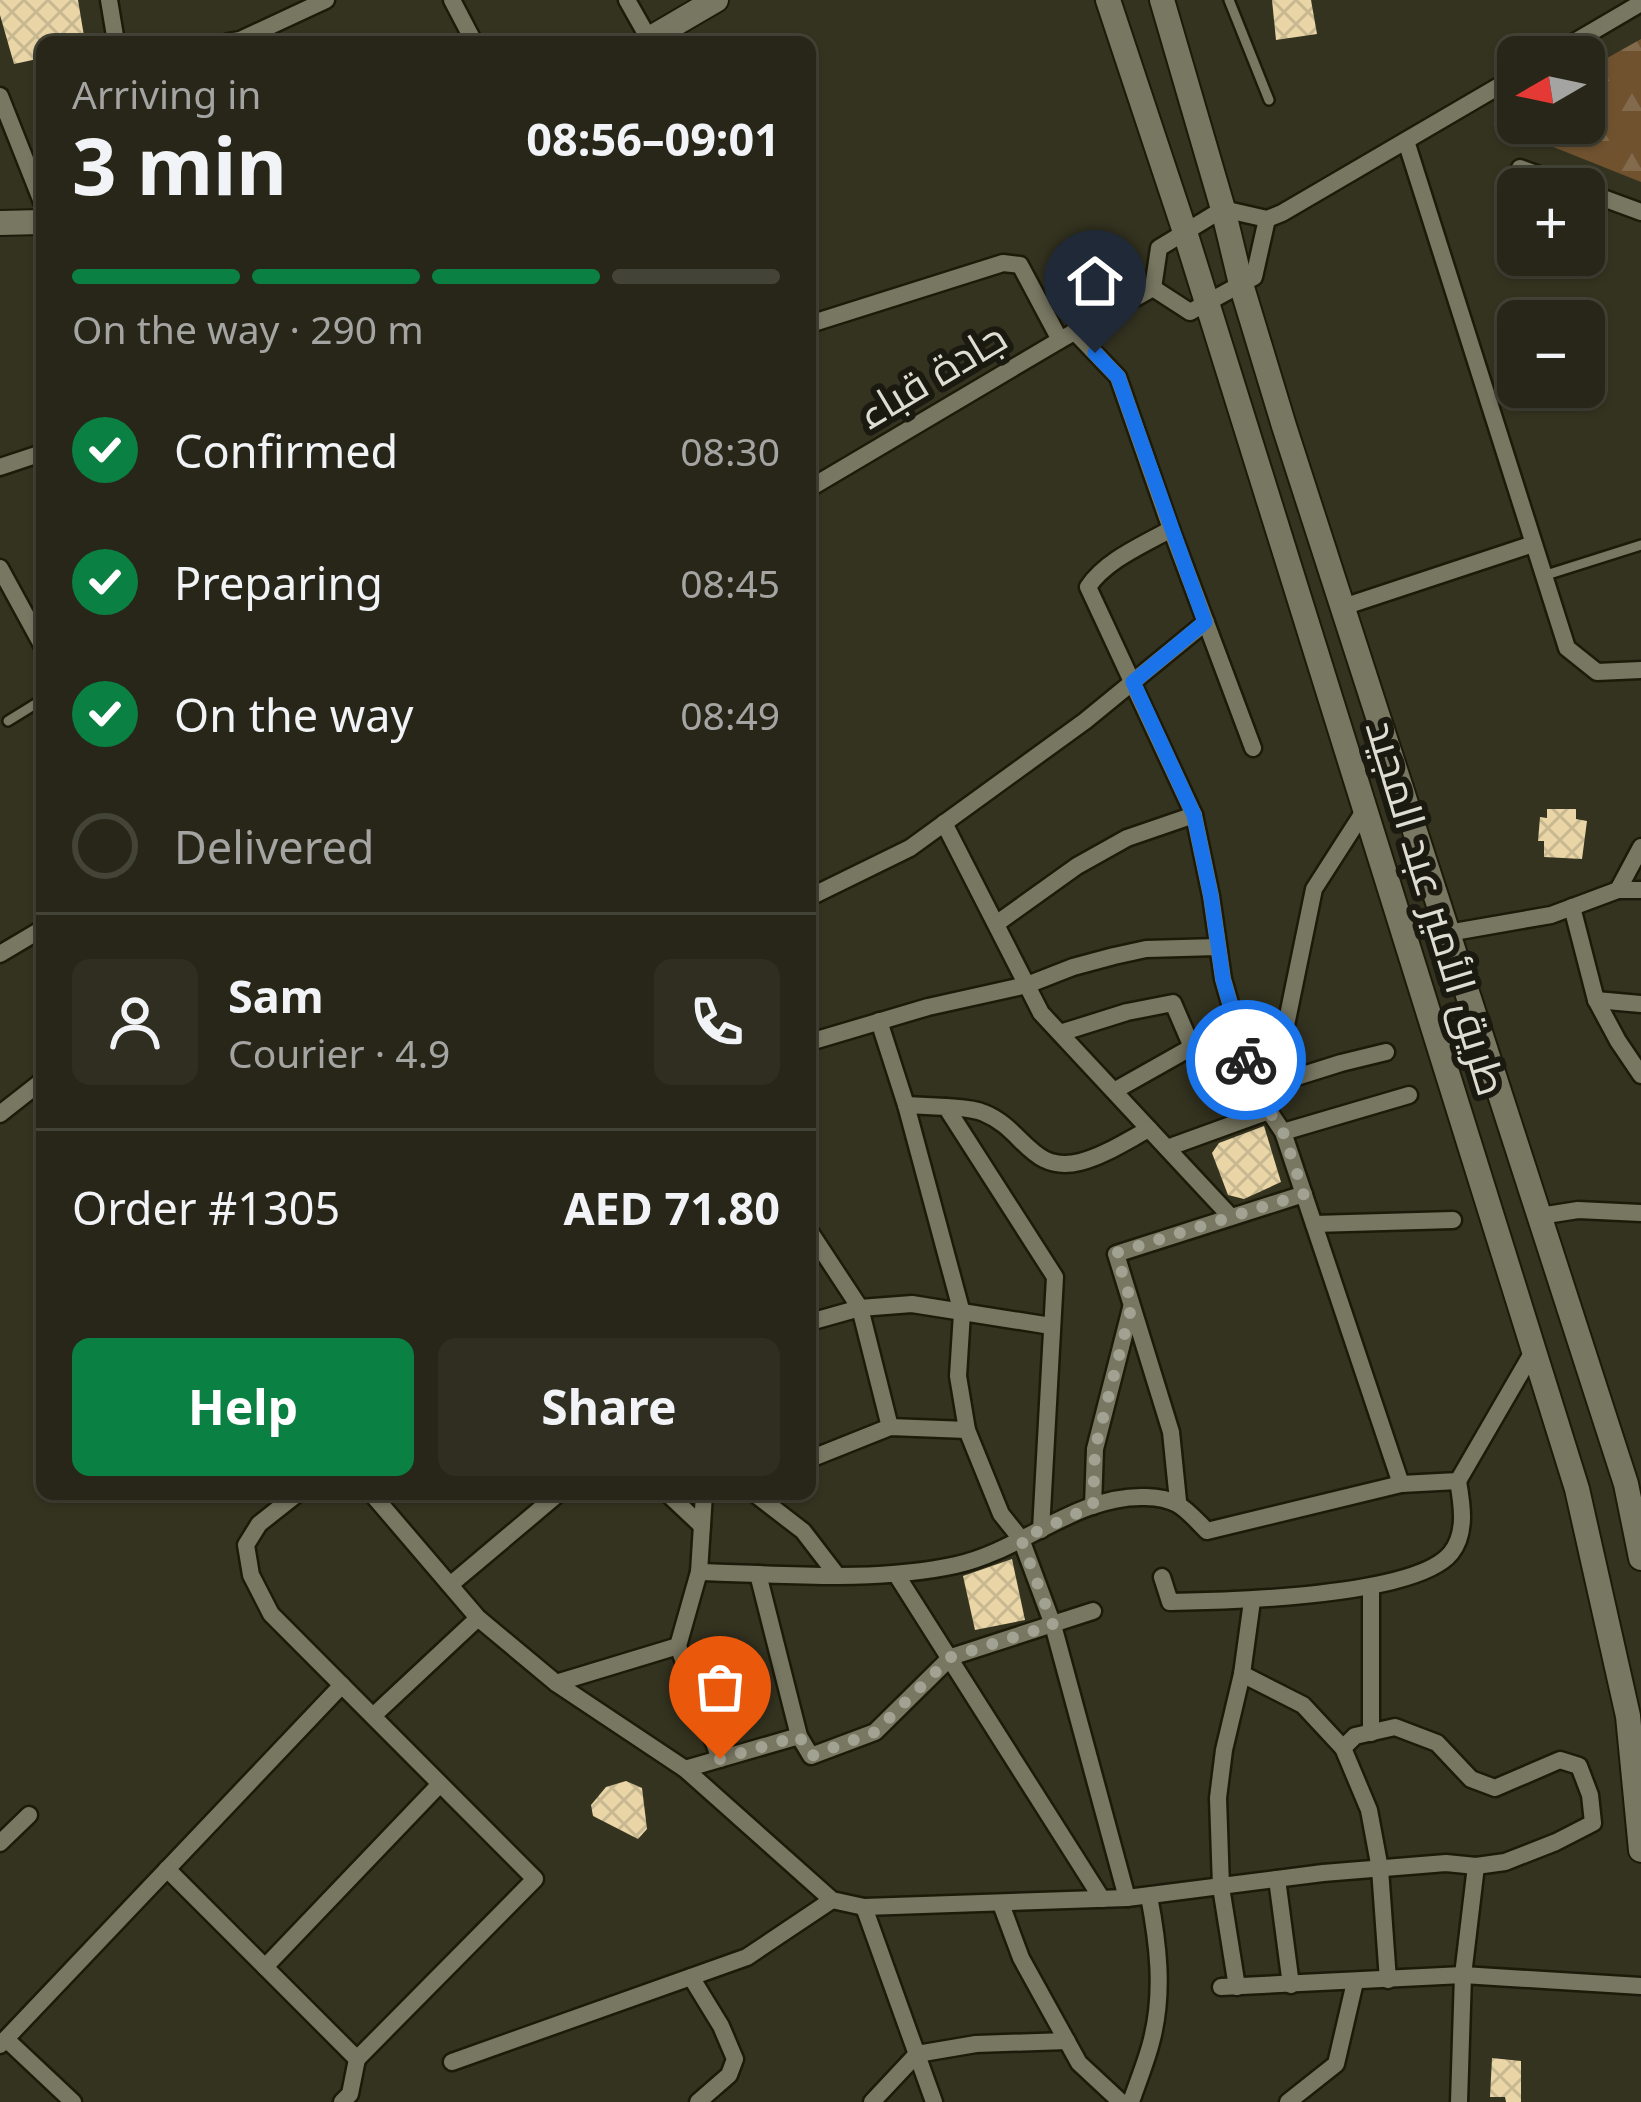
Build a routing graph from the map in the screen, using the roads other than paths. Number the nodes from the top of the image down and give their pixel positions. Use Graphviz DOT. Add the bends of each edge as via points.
graph roads {
  1 [pos="109,0"];
  2 [pos="326,0"];
  3 [pos="452,0"];
  4 [pos="627,0"];
  5 [pos="716,0"];
  6 [pos="1108,0"];
  7 [pos="1162,0"];
  8 [pos="1229,0"];
  9 [pos="1641,3"];
  10 [pos="115,36"];
  11 [pos="248,36"];
  12 [pos="471,36"];
  13 [pos="645,36"];
  14 [pos="654,36"];
  15 [pos="1585,36"];
  16 [pos="1497,87"];
  17 [pos="0,96"];
  18 [pos="1269,100"];
  19 [pos="1406,141"];
  20 [pos="36,187"];
  21 [pos="1605,199"];
  22 [pos="1223,209"];
  23 [pos="1641,212"];
  24 [pos="1268,219"];
  25 [pos="36,222"];
  26 [pos="0,223"];
  27 [pos="1185,232"];
  28 [pos="1153,288"];
  29 [pos="1207,303"];
  30 [pos="816,322"];
  31 [pos="1067,335"];
  32 [pos="36,456"];
  33 [pos="0,467"];
  34 [pos="816,484"];
  35 [pos="1171,529"];
  36 [pos="1533,544"];
  37 [pos="1641,545"];
  38 [pos="0,568"];
  39 [pos="1543,576"];
  40 [pos="1343,607"];
  41 [pos="1205,622"];
  42 [pos="36,634"];
  43 [pos="1641,670"];
  44 [pos="1133,682"];
  45 [pos="36,704"];
  46 [pos="1376,708"];
  47 [pos="1338,719"];
  48 [pos="8,721"];
  49 [pos="1253,748"];
  50 [pos="1366,808"];
  51 [pos="1194,815"];
  52 [pos="944,823"];
  53 [pos="1641,847"];
  54 [pos="1618,890"];
  55 [pos="1641,890"];
  56 [pos="816,894"];
  57 [pos="1572,907"];
  58 [pos="996,924"];
  59 [pos="36,933"];
  60 [pos="1448,933"];
  61 [pos="1219,947"];
  62 [pos="0,954"];
  63 [pos="1027,985"];
  64 [pos="1596,1000"];
  65 [pos="1641,1004"];
  66 [pos="879,1021"];
  67 [pos="1060,1033"];
  68 [pos="816,1040"];
  69 [pos="1386,1052"];
  70 [pos="1641,1076"];
  71 [pos="1287,1079"];
  72 [pos="36,1086"];
  73 [pos="1255,1090"];
  74 [pos="1114,1091"];
  75 [pos="1409,1095"];
  76 [pos="906,1105"];
  77 [pos="946,1107"];
  78 [pos="1269,1111"];
  79 [pos="0,1114"];
  80 [pos="1149,1129"];
  81 [pos="1283,1132"];
  82 [pos="1168,1148"];
  83 [pos="1304,1194"];
  84 [pos="1641,1213"];
  85 [pos="1540,1216"];
  86 [pos="1232,1217"];
  87 [pos="1453,1220"];
  88 [pos="1314,1224"];
  89 [pos="816,1241"];
  90 [pos="1132,1305"];
  91 [pos="860,1308"];
  92 [pos="962,1313"];
  93 [pos="816,1320"];
  94 [pos="1051,1326"];
  95 [pos="1534,1349"];
  96 [pos="890,1427"];
  97 [pos="967,1430"];
  98 [pos="816,1457"];
  99 [pos="1458,1481"];
  100 [pos="1401,1484"];
  101 [pos="289,1500"];
  102 [pos="377,1500"];
  103 [pos="551,1500"];
  104 [pos="674,1500"];
  105 [pos="704,1500"];
  106 [pos="763,1500"];
  107 [pos="1178,1501"];
  108 [pos="1093,1506"];
  109 [pos="702,1526"];
  110 [pos="1040,1530"];
  111 [pos="1021,1539"];
  112 [pos="1641,1558"];
  113 [pos="699,1572"];
  114 [pos="758,1574"];
  115 [pos="836,1574"];
  116 [pos="896,1574"];
  117 [pos="1162,1577"];
  118 [pos="450,1585"];
  119 [pos="1371,1587"];
  120 [pos="1252,1601"];
  121 [pos="1093,1611"];
  122 [pos="478,1618"];
  123 [pos="1053,1625"];
  124 [pos="678,1646"];
  125 [pos="951,1657"];
  126 [pos="1242,1674"];
  127 [pos="556,1683"];
  128 [pos="342,1685"];
  129 [pos="374,1716"];
  130 [pos="1371,1732"];
  131 [pos="799,1736"];
  132 [pos="1343,1748"];
  133 [pos="720,1759"];
  134 [pos="685,1769"];
  135 [pos="440,1784"];
  136 [pos="29,1815"];
  137 [pos="0,1843"];
  138 [pos="1641,1850"];
  139 [pos="1476,1866"];
  140 [pos="166,1869"];
  141 [pos="1380,1869"];
  142 [pos="1277,1879"];
  143 [pos="1221,1886"];
  144 [pos="1149,1896"];
  145 [pos="1127,1898"];
  146 [pos="1102,1899"];
  147 [pos="832,1900"];
  148 [pos="1001,1904"];
  149 [pos="863,1906"];
  150 [pos="265,1967"];
  151 [pos="1463,1975"];
  152 [pos="691,1977"];
  153 [pos="1388,1980"];
  154 [pos="1355,1982"];
  155 [pos="1291,1985"];
  156 [pos="1641,1986"];
  157 [pos="1067,2041"];
  158 [pos="3,2042"];
  159 [pos="916,2054"];
  160 [pos="357,2059"];
  161 [pos="452,2062"];
  162 [pos="73,2102"];
  163 [pos="342,2102"];
  164 [pos="698,2102"];
  165 [pos="872,2102"];
  166 [pos="934,2102"];
  167 [pos="1121,2102"];
  168 [pos="1131,2102"];
  169 [pos="1288,2102"];
  170 [pos="1459,2102"];
  1 -- 10 [label="street"];
  2 -- 11 [label="street"];
  3 -- 12 [label="street"];
  4 -- 13 [label="street"];
  5 -- 14 [label="main road"];
  6 -- 27 [label="main road, طريق الأمير عبد المجيد"];
  7 -- 22 [label="main road, طريق الأمير عبد المجيد"];
  8 -- 18 [label="lane"];
  9 -- 15 [label="street"];
  16 -- 19 [label="street"];
  17 -- 20 [label="street"];
  19 -- 24 [label="street"];
  19 -- 36 [label="street"];
  21 -- 23 [label="street"];
  22 -- 24 [label="street"];
  22 -- 27 [label="street"];
  22 -- 40 [label="main road, طريق الأمير عبد المجيد"];
  24 -- 29 [label="street" via="1254,277"];
  25 -- 26 [label="main road"];
  27 -- 28 [label="street" via="1159,248"];
  27 -- 29 [label="main road, طريق الأمير عبد المجيد"];
  28 -- 29 [label="street" via="1190,312"];
  28 -- 31 [label="street, جادة قباء"];
  29 -- 47 [label="main road, طريق الأمير عبد المجيد"];
  30 -- 31 [label="street" via="1003,263 1020,265"];
  31 -- 34 [label="street, جادة قباء"];
  31 -- 35 [label="street" via="1118,377"];
  32 -- 33 [label="street"];
  35 -- 41 [label="street"];
  35 -- 44 [label="street" via="1106,567 1088,587"];
  36 -- 39 [label="street"];
  36 -- 40 [label="street"];
  37 -- 39 [label="lane"];
  38 -- 42 [label="street"];
  39 -- 43 [label="street" via="1567,648 1597,672"];
  40 -- 46 [label="main road, طريق الأمير عبد المجيد"];
  41 -- 44 [label="street"];
  41 -- 49 [label="street"];
  44 -- 51 [label="street"];
  44 -- 52 [label="street"];
  45 -- 48 [label="lane"];
  46 -- 47 [label="main road"];
  46 -- 60 [label="main road, طريق الأمير عبد المجيد"];
  47 -- 50 [label="main road, طريق الأمير عبد المجيد"];
  50 -- 71 [label="street" via="1314,889 1284,1035"];
  50 -- 95 [label="main road, طريق الأمير عبد المجيد"];
  51 -- 58 [label="street" via="1127,838"];
  51 -- 61 [label="street"];
  52 -- 56 [label="street"];
  52 -- 58 [label="street"];
  53 -- 54 [label="street"];
  54 -- 55 [label="street"];
  54 -- 57 [label="street"];
  57 -- 60 [label="street"];
  57 -- 64 [label="street"];
  58 -- 63 [label="street"];
  59 -- 62 [label="street"];
  60 -- 85 [label="main road, طريق الأمير عبد المجيد"];
  61 -- 63 [label="street" via="1146,949"];
  61 -- 73 [label="street"];
  63 -- 66 [label="street"];
  63 -- 67 [label="street"];
  64 -- 65 [label="street"];
  64 -- 70 [label="street"];
  66 -- 68 [label="street"];
  66 -- 76 [label="street"];
  67 -- 74 [label="street"];
  67 -- 74 [label="street" via="1173,1003 1192,1047"];
  69 -- 71 [label="street"];
  71 -- 73 [label="street"];
  72 -- 79 [label="street"];
  73 -- 78 [label="street"];
  74 -- 80 [label="street"];
  75 -- 81 [label="street"];
  76 -- 77 [label="street"];
  76 -- 92 [label="street"];
  77 -- 80 [label="street" via="983,1112 1045,1163 1086,1161"];
  77 -- 94 [label="street" via="1055,1277"];
  78 -- 81 [label="street"];
  78 -- 82 [label="street"];
  80 -- 82 [label="street"];
  81 -- 83 [label="street"];
  82 -- 86 [label="street"];
  83 -- 86 [label="street"];
  83 -- 88 [label="street"];
  84 -- 85 [label="street"];
  85 -- 112 [label="main road, طريق الأمير عبد المجيد" via="1626,1484"];
  86 -- 90 [label="street" via="1116,1253"];
  87 -- 88 [label="street"];
  88 -- 100 [label="street"];
  89 -- 91 [label="street"];
  90 -- 107 [label="street" via="1171,1432"];
  90 -- 108 [label="street" via="1095,1449"];
  91 -- 92 [label="street" via="912,1304"];
  91 -- 93 [label="street"];
  91 -- 96 [label="street"];
  92 -- 94 [label="street"];
  92 -- 97 [label="street" via="958,1376"];
  94 -- 110 [label="street"];
  95 -- 99 [label="street"];
  95 -- 138 [label="main road, طريق الأمير عبد المجيد" via="1577,1489 1628,1716"];
  96 -- 97 [label="street"];
  96 -- 98 [label="street"];
  97 -- 111 [label="street" via="1001,1514"];
  99 -- 100 [label="street"];
  99 -- 119 [label="street" via="1464,1513 1452,1552 1432,1568"];
  100 -- 107 [label="street" via="1207,1531"];
  101 -- 128 [label="street" via="246,1544 251,1575 272,1614"];
  102 -- 118 [label="street"];
  103 -- 118 [label="street"];
  104 -- 109 [label="street"];
  105 -- 109 [label="street"];
  106 -- 115 [label="street" via="803,1531"];
  107 -- 108 [label="street" via="1142,1497"];
  108 -- 110 [label="street"];
  109 -- 113 [label="street"];
  110 -- 111 [label="street"];
  111 -- 116 [label="street" via="961,1564"];
  111 -- 123 [label="street"];
  113 -- 114 [label="street"];
  113 -- 124 [label="street"];
  114 -- 115 [label="street"];
  114 -- 131 [label="street"];
  115 -- 116 [label="street"];
  116 -- 125 [label="street"];
  117 -- 120 [label="street" via="1170,1602"];
  118 -- 122 [label="street"];
  119 -- 120 [label="street"];
  119 -- 130 [label="street"];
  120 -- 126 [label="street"];
  121 -- 123 [label="street"];
  122 -- 127 [label="street"];
  122 -- 129 [label="street"];
  123 -- 125 [label="street"];
  123 -- 145 [label="street"];
  124 -- 127 [label="street"];
  124 -- 133 [label="street"];
  125 -- 131 [label="street" via="875,1732 811,1756"];
  125 -- 146 [label="street"];
  126 -- 132 [label="street" via="1303,1705"];
  126 -- 143 [label="street" via="1218,1798"];
  127 -- 134 [label="street"];
  128 -- 129 [label="street"];
  128 -- 140 [label="street"];
  129 -- 135 [label="street"];
  130 -- 132 [label="street"];
  130 -- 139 [label="street" via="1395,1727 1437,1743 1471,1780 1495,1788 1560,1760 1579,1766 1593,1822 1504,1862"];
  131 -- 133 [label="street"];
  132 -- 141 [label="street" via="1369,1810"];
  133 -- 134 [label="street"];
  134 -- 147 [label="street"];
  135 -- 150 [label="street"];
  135 -- 160 [label="street" via="535,1879"];
  136 -- 137 [label="street"];
  139 -- 141 [label="street"];
  139 -- 151 [label="street"];
  140 -- 150 [label="street"];
  140 -- 158 [label="street"];
  141 -- 142 [label="street"];
  141 -- 153 [label="street"];
  142 -- 143 [label="street"];
  142 -- 155 [label="street"];
  143 -- 144 [label="street"];
  143 -- 155 [label="street" via="1229,1987"];
  144 -- 145 [label="street"];
  144 -- 168 [label="street" via="1160,1981 1153,2036"];
  145 -- 146 [label="street"];
  146 -- 148 [label="street"];
  147 -- 149 [label="street"];
  147 -- 152 [label="street" via="747,1957"];
  148 -- 149 [label="street"];
  148 -- 157 [label="street"];
  149 -- 159 [label="street"];
  150 -- 160 [label="street"];
  151 -- 153 [label="street"];
  151 -- 156 [label="street"];
  151 -- 170 [label="street"];
  152 -- 161 [label="street"];
  152 -- 164 [label="street" via="735,2059 730,2075"];
  153 -- 154 [label="street"];
  154 -- 155 [label="street"];
  154 -- 169 [label="street" via="1336,2064"];
  157 -- 159 [label="street"];
  157 -- 167 [label="street"];
  158 -- 162 [label="street"];
  159 -- 165 [label="street"];
  159 -- 166 [label="street"];
  160 -- 163 [label="street"];
}
